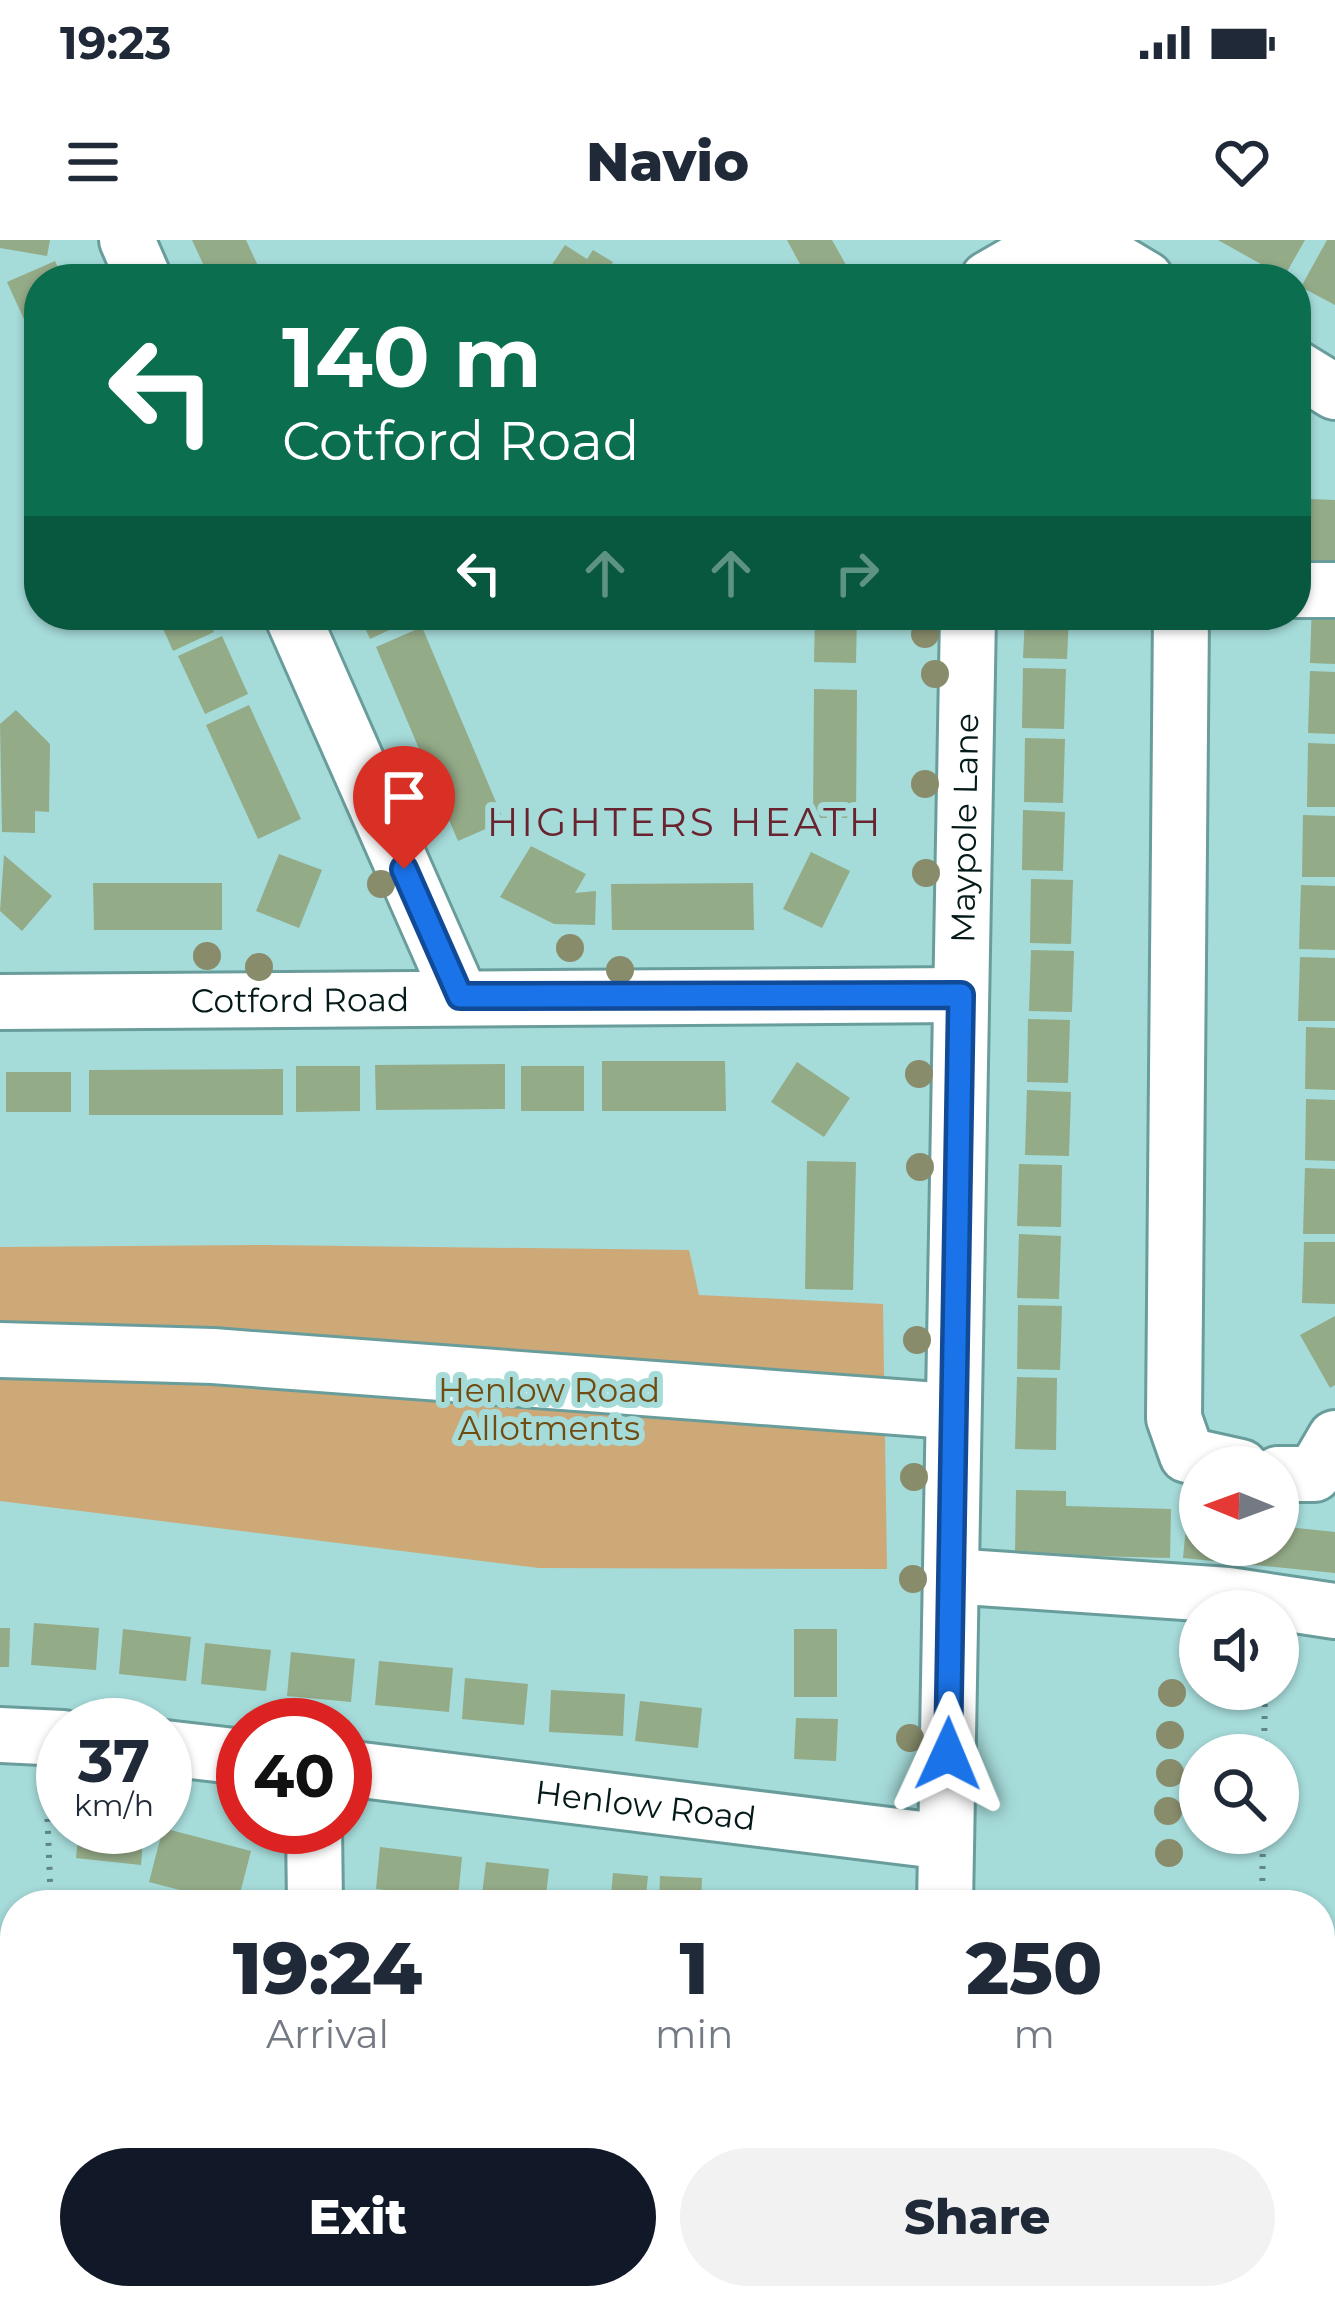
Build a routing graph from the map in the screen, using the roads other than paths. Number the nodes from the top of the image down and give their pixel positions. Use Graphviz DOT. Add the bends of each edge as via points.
graph roads {
  1 [pos="1088,244"];
  2 [pos="1014,264"];
  3 [pos="1121,264"];
  4 [pos="299,630"];
  5 [pos="968,630"];
  6 [pos="1181,630"];
  7 [pos="961,995"];
  8 [pos="460,996"];
  9 [pos="0,1002"];
  10 [pos="0,1350"];
  11 [pos="950,1411"];
  12 [pos="1335,1438"];
  13 [pos="1184,1446"];
  14 [pos="1299,1474"];
  15 [pos="950,1576"];
  16 [pos="1335,1611"];
  17 [pos="372,1771"];
  18 [pos="946,1842"];
  19 [pos="314,1854"];
  20 [pos="315,1890"];
  21 [pos="945,1890"];
  1 -- 2 [label="street" via="1040,249"];
  1 -- 3 [label="street"];
  4 -- 8 [label="street"];
  5 -- 7 [label="street, Maypole Lane"];
  6 -- 13 [label="street" via="1174,1418"];
  7 -- 8 [label="street, Cotford Road"];
  7 -- 11 [label="street, Maypole Lane"];
  8 -- 9 [label="street, Cotford Road"];
  10 -- 11 [label="street" via="213,1355"];
  11 -- 15 [label="street, Maypole Lane"];
  12 -- 14 [label="street" via="1314,1474"];
  15 -- 16 [label="street" via="1228,1595"];
  15 -- 18 [label="street, Maypole Lane"];
  17 -- 18 [label="street, Henlow Road"];
  18 -- 21 [label="street, Maypole Lane"];
  19 -- 20 [label="street"];
}
